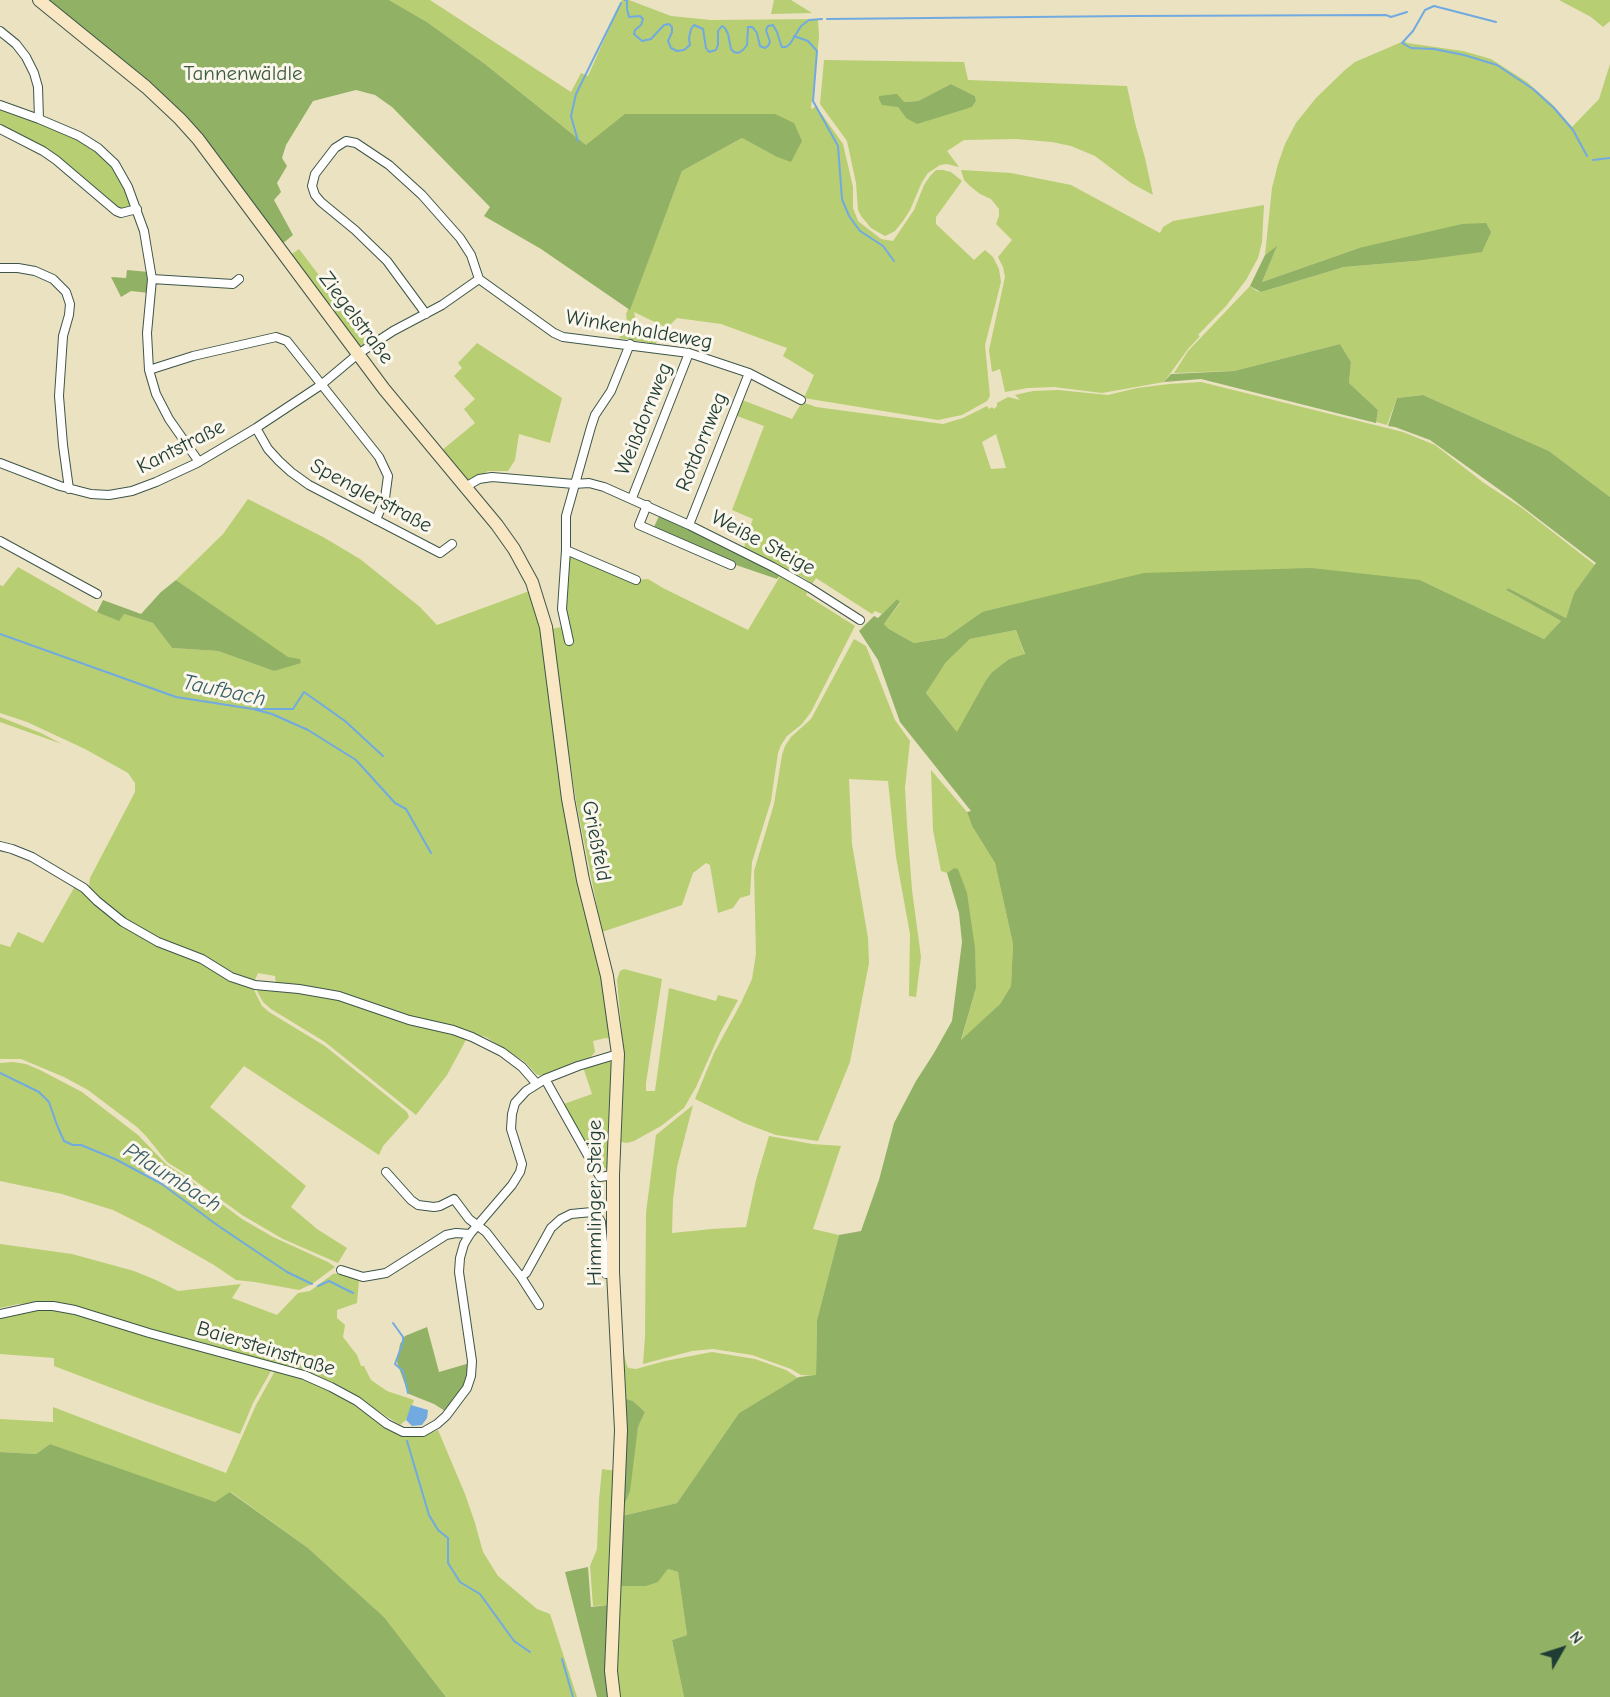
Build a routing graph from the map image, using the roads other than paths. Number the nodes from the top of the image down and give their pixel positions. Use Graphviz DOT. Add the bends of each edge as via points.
graph roads {
  1 [pos="39,0"];
  2 [pos="0,31"];
  3 [pos="0,105"];
  4 [pos="39,119"];
  5 [pos="0,129"];
  6 [pos="137,208"];
  7 [pos="0,268"];
  8 [pos="152,279"];
  9 [pos="239,279"];
  10 [pos="479,279"];
  11 [pos="426,314"];
  12 [pos="630,344"];
  13 [pos="689,353"];
  14 [pos="358,354"];
  15 [pos="149,370"];
  16 [pos="748,373"];
  17 [pos="321,385"];
  18 [pos="801,400"];
  19 [pos="256,428"];
  20 [pos="199,462"];
  21 [pos="0,463"];
  22 [pos="574,484"];
  23 [pos="467,486"];
  24 [pos="69,489"];
  25 [pos="632,498"];
  26 [pos="647,505"];
  27 [pos="376,520"];
  28 [pos="689,525"];
  29 [pos="0,541"];
  30 [pos="452,544"];
  31 [pos="566,550"];
  32 [pos="731,565"];
  33 [pos="636,580"];
  34 [pos="97,594"];
  35 [pos="860,620"];
  36 [pos="569,641"];
  37 [pos="558,710"];
  38 [pos="0,846"];
  39 [pos="607,976"];
  40 [pos="618,1054"];
  41 [pos="540,1081"];
  42 [pos="386,1172"];
  43 [pos="613,1175"];
  44 [pos="477,1225"];
  45 [pos="470,1234"];
  46 [pos="341,1270"];
  47 [pos="606,1274"];
  48 [pos="520,1278"];
  49 [pos="539,1305"];
  50 [pos="0,1314"];
  51 [pos="614,1697"];
  1 -- 14 [label="main road, Ziegelstraße" via="180,119"];
  2 -- 4 [label="street" via="16,44 34,73"];
  3 -- 4 [label="street"];
  4 -- 6 [label="street" via="98,148 115,164"];
  5 -- 6 [label="street" via="56,160 116,211"];
  6 -- 8 [label="street"];
  7 -- 24 [label="street" via="18,268 53,279 66,292 70,304 63,336 59,396"];
  8 -- 9 [label="street" via="233,284"];
  8 -- 15 [label="street" via="147,333"];
  10 -- 11 [label="street"];
  10 -- 11 [label="street" via="460,238 389,165 356,142 346,141 334,148 315,174 315,195 387,261"];
  10 -- 12 [label="street, Winkenhaldeweg" via="563,337"];
  11 -- 14 [label="street"];
  12 -- 13 [label="street, Winkenhaldeweg"];
  12 -- 22 [label="street" via="611,391 595,415"];
  13 -- 16 [label="street, Winkenhaldeweg"];
  13 -- 25 [label="street, Weißdornweg"];
  14 -- 17 [label="street, Kantstraße"];
  14 -- 23 [label="main road, Ziegelstraße"];
  15 -- 17 [label="street" via="276,337 287,341"];
  15 -- 20 [label="street" via="169,419"];
  16 -- 18 [label="street, Winkenhaldeweg"];
  16 -- 28 [label="street, Rotdornweg"];
  17 -- 19 [label="street, Kantstraße"];
  17 -- 27 [label="street" via="370,444 387,476 386,498"];
  19 -- 20 [label="street, Kantstraße"];
  19 -- 27 [label="street, Spenglerstraße" via="268,449 291,472"];
  20 -- 24 [label="street, Kantstraße" via="132,491 100,495"];
  21 -- 24 [label="street, Kantstraße"];
  22 -- 23 [label="street, Weiße Steige" via="492,477"];
  22 -- 25 [label="street, Weiße Steige" via="589,483"];
  22 -- 31 [label="street" via="566,516"];
  23 -- 37 [label="main road, Ziegelstraße" via="514,549 532,582 546,627"];
  25 -- 26 [label="street, Weiße Steige"];
  26 -- 28 [label="street, Weiße Steige"];
  26 -- 32 [label="street, Weiße Steige" via="639,525"];
  27 -- 30 [label="street, Spenglerstraße" via="440,553"];
  28 -- 35 [label="street, Weiße Steige" via="782,572"];
  29 -- 34 [label="street"];
  31 -- 33 [label="street"];
  31 -- 36 [label="street" via="562,609"];
  37 -- 39 [label="main road, Grießfeld" via="568,799"];
  38 -- 41 [label="street" via="32,857 84,888 132,927 231,977 255,986 339,996 453,1030 502,1052"];
  39 -- 40 [label="main road, Himmlinger Steige"];
  40 -- 41 [label="street, Baiersteinstraße"];
  40 -- 43 [label="main road, Himmlinger Steige"];
  41 -- 43 [label="street" via="600,1177"];
  41 -- 44 [label="street, Baiersteinstraße" via="515,1103 512,1114 511,1129 522,1164 520,1172"];
  42 -- 44 [label="street" via="418,1204 434,1207 454,1198"];
  43 -- 51 [label="main road, Himmlinger Steige" via="613,1272 621,1430 610,1671"];
  44 -- 45 [label="street, Baiersteinstraße"];
  44 -- 48 [label="street"];
  45 -- 46 [label="street" via="446,1235 387,1273 363,1277"];
  45 -- 50 [label="street, Baiersteinstraße" via="459,1272 471,1376 446,1416 423,1432 403,1432 357,1401 304,1375 75,1310 37,1306"];
  47 -- 48 [label="street" via="601,1222 592,1212 571,1214 551,1228"];
  48 -- 49 [label="street"];
}
